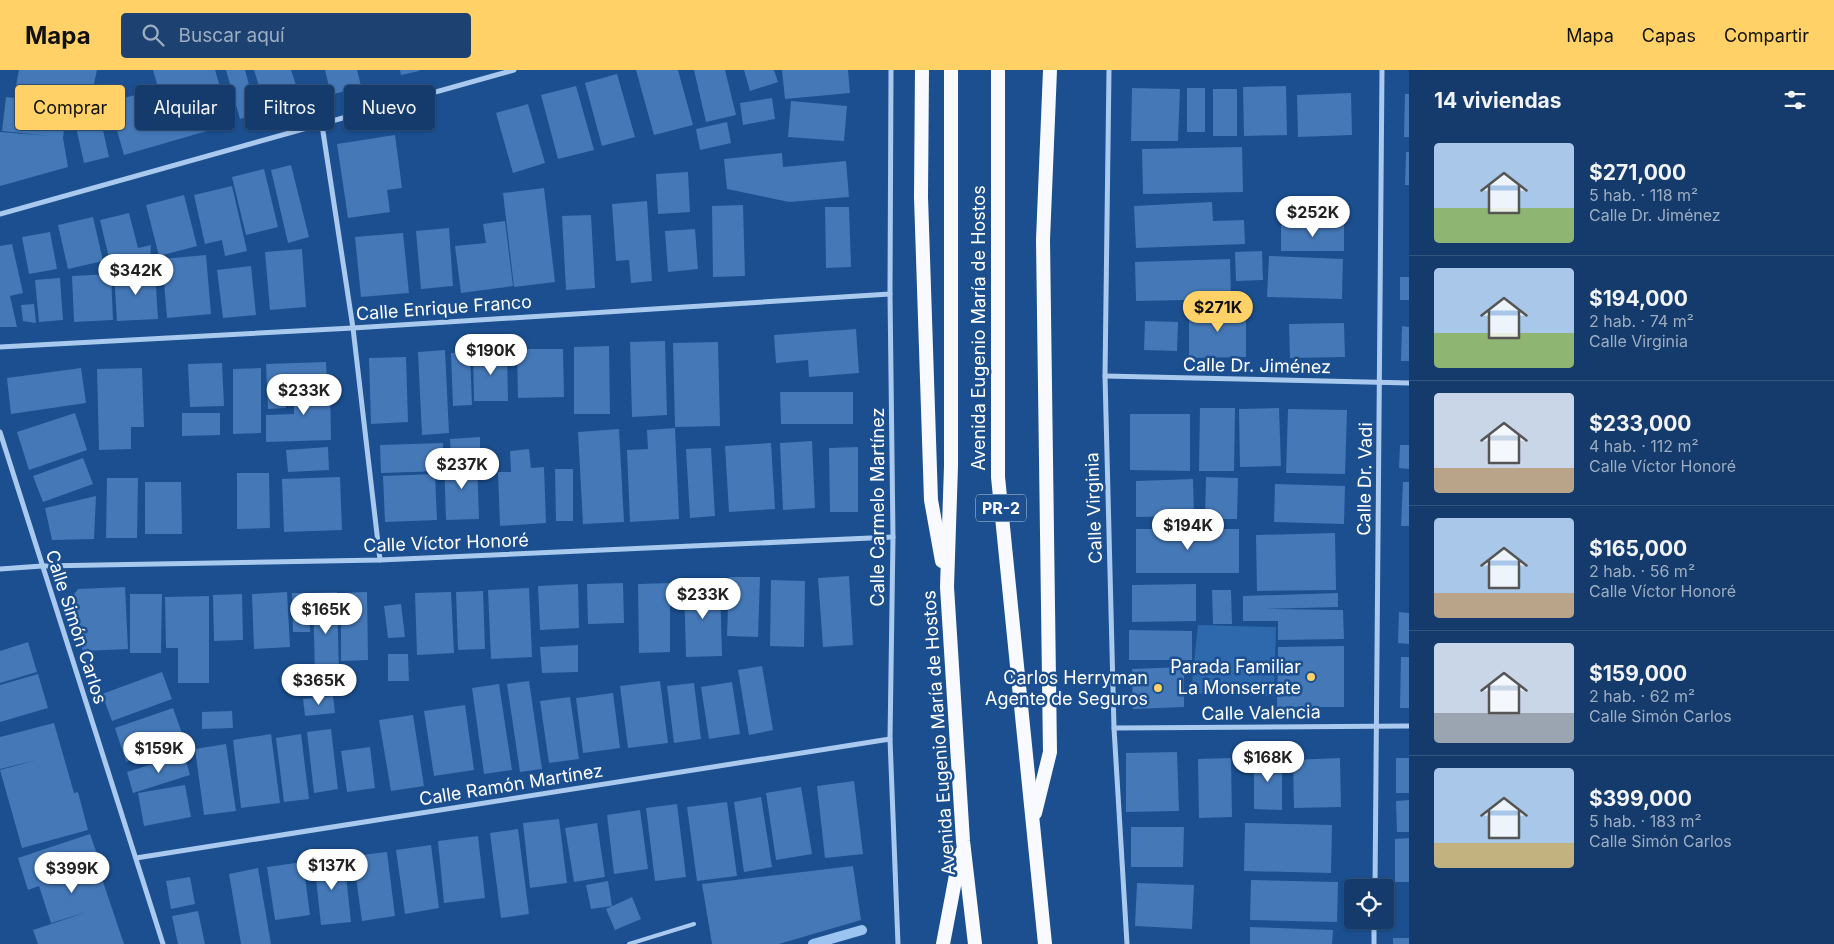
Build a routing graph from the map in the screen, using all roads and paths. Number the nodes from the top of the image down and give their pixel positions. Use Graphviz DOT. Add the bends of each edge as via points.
graph roads {
  1 [pos="514,70"];
  2 [pos="891,70"];
  3 [pos="922,70"];
  4 [pos="951,70"];
  5 [pos="998,70"];
  6 [pos="1050,70"];
  7 [pos="1109,70"];
  8 [pos="1382,70"];
  9 [pos="334,122"];
  10 [pos="304,130"];
  11 [pos="323,130"];
  12 [pos="0,214"];
  13 [pos="890,294"];
  14 [pos="353,328"];
  15 [pos="0,347"];
  16 [pos="1105,376"];
  17 [pos="1380,382"];
  18 [pos="1409,382"];
  19 [pos="0,432"];
  20 [pos="893,537"];
  21 [pos="380,560"];
  22 [pos="42,566"];
  23 [pos="0,569"];
  24 [pos="947,587"];
  25 [pos="1377,725"];
  26 [pos="1409,726"];
  27 [pos="1114,728"];
  28 [pos="890,739"];
  29 [pos="1033,824"];
  30 [pos="963,841"];
  31 [pos="136,858"];
  32 [pos="1375,879"];
  33 [pos="694,924"];
  34 [pos="1374,929"];
  35 [pos="163,944"];
  36 [pos="629,944"];
  37 [pos="898,944"];
  38 [pos="944,944"];
  39 [pos="975,944"];
  40 [pos="1045,944"];
  41 [pos="1127,944"];
  42 [pos="1374,944"];
  1 -- 9 [label="street"];
  2 -- 13 [label="street, Calle Carmelo Martínez"];
  3 -- 24 [label="highway" via="921,197 931,500"];
  4 -- 24 [label="highway, Avenida Eugenio María de Hostos / PR-2" via="951,466"];
  5 -- 29 [label="highway, Avenida Eugenio María de Hostos / PR-2" via="998,477"];
  6 -- 29 [label="highway" via="1043,240 1050,752"];
  7 -- 16 [label="street, Calle Virginia"];
  8 -- 17 [label="street, Calle Dr. Vadi"];
  10 -- 12 [label="street"];
  11 -- 14 [label="street"];
  13 -- 14 [label="street, Calle Enrique Franco"];
  13 -- 20 [label="street, Calle Carmelo Martínez"];
  14 -- 15 [label="street, Calle Enrique Franco"];
  14 -- 21 [label="street"];
  16 -- 17 [label="street, Calle Dr. Jiménez"];
  16 -- 27 [label="street, Calle Virginia"];
  17 -- 18 [label="street, Calle Dr. Jiménez"];
  17 -- 25 [label="street, Calle Dr. Vadi"];
  19 -- 22 [label="street, Calle Simón Carlos"];
  20 -- 21 [label="street, Calle Víctor Honoré"];
  20 -- 28 [label="street, Calle Carmelo Martínez"];
  21 -- 22 [label="street, Calle Víctor Honoré"];
  22 -- 23 [label="street, Calle Víctor Honoré"];
  22 -- 31 [label="street, Calle Simón Carlos"];
  24 -- 30 [label="highway, Avenida Eugenio María de Hostos / PR-2"];
  25 -- 26 [label="street, Calle Valencia"];
  25 -- 27 [label="street, Calle Valencia"];
  25 -- 32 [label="street, Calle Dr. Vadi"];
  27 -- 41 [label="street, Calle Virginia"];
  28 -- 31 [label="street, Calle Ramón Martínez"];
  28 -- 37 [label="street, Calle Carmelo Martínez"];
  29 -- 40 [label="highway, Avenida Eugenio María de Hostos / PR-2"];
  30 -- 38 [label="highway"];
  30 -- 39 [label="highway, Avenida Eugenio María de Hostos / PR-2"];
  31 -- 35 [label="street, Calle Simón Carlos"];
  33 -- 36 [label="lane"];
  34 -- 42 [label="street"];
}
